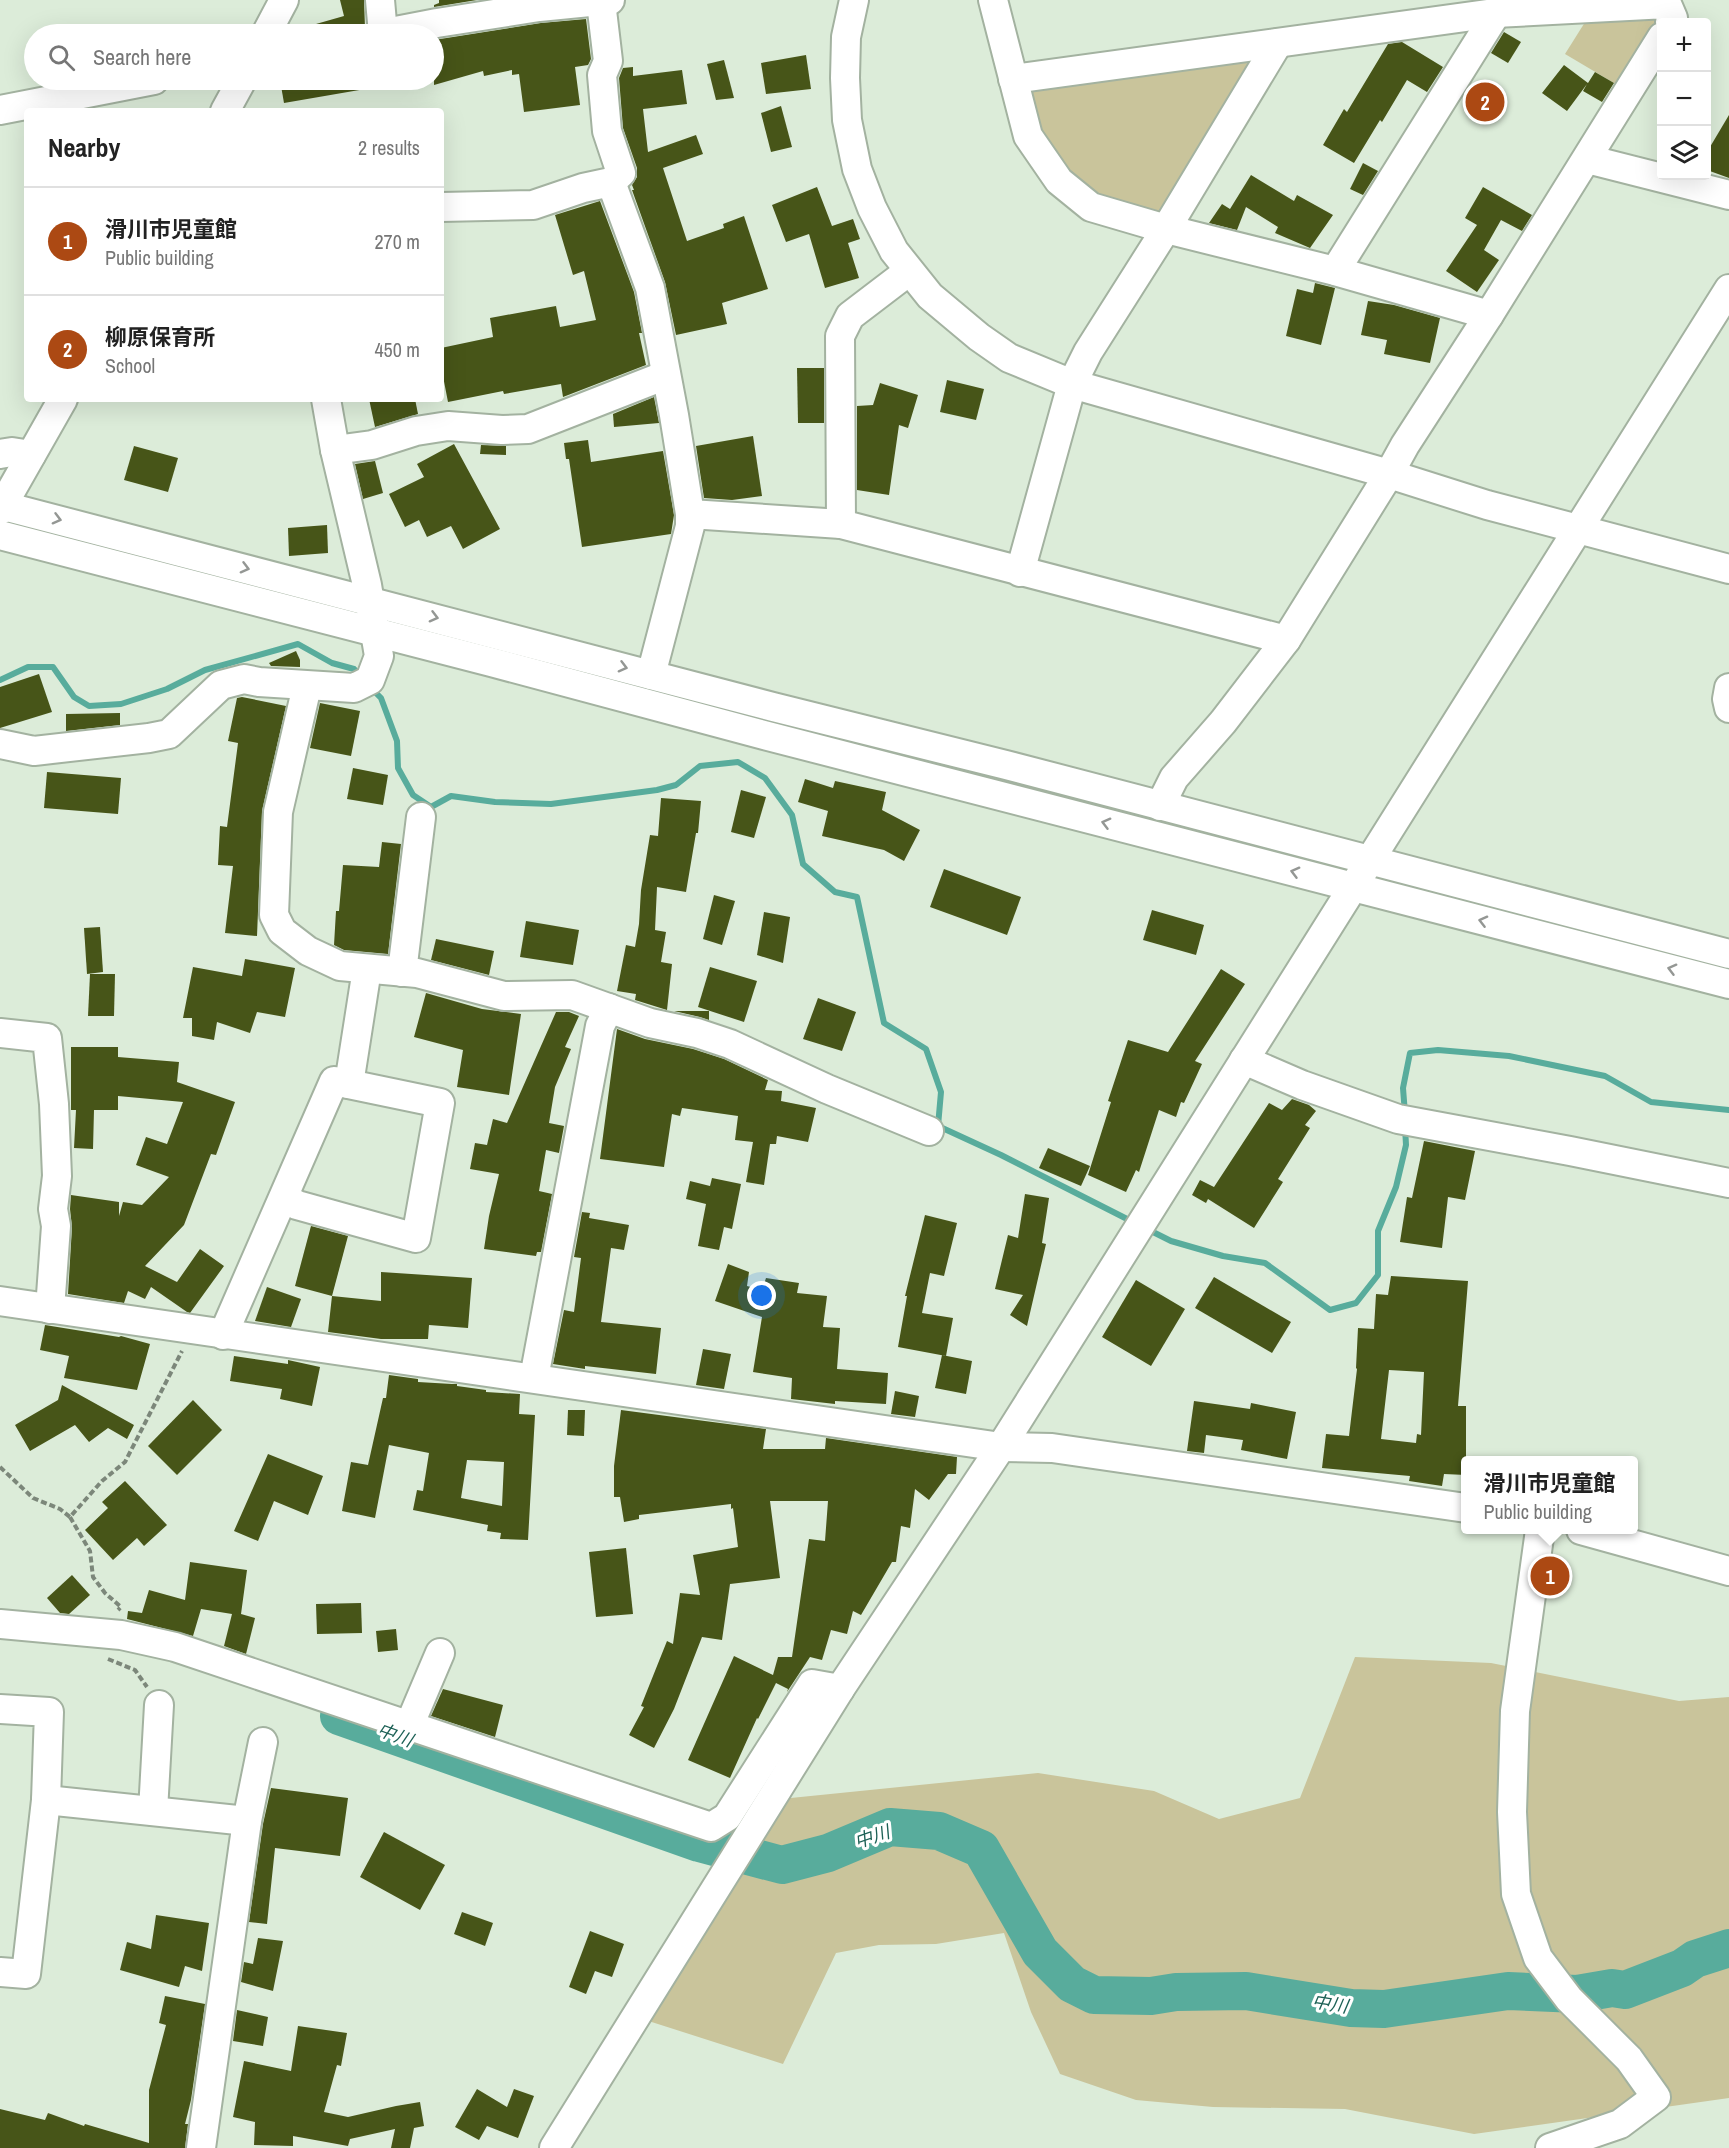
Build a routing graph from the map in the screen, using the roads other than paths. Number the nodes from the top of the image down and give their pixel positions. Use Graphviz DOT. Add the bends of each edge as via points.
graph roads {
  1 [pos="284,0"];
  2 [pos="380,0"];
  3 [pos="854,0"];
  4 [pos="993,0"];
  5 [pos="605,1"];
  6 [pos="1616,3"];
  7 [pos="1500,7"];
  8 [pos="1673,18"];
  9 [pos="271,24"];
  10 [pos="381,24"];
  11 [pos="431,24"];
  12 [pos="1278,43"];
  13 [pos="1657,45"];
  14 [pos="1013,79"];
  15 [pos="103,90"];
  16 [pos="237,90"];
  17 [pos="227,108"];
  18 [pos="0,110"];
  19 [pos="1587,159"];
  20 [pos="611,182"];
  21 [pos="1729,195"];
  22 [pos="444,207"];
  23 [pos="1166,229"];
  24 [pos="909,271"];
  25 [pos="1335,271"];
  26 [pos="1729,289"];
  27 [pos="1490,315"];
  28 [pos="666,375"];
  29 [pos="1072,384"];
  30 [pos="61,402"];
  31 [pos="327,402"];
  32 [pos="335,450"];
  33 [pos="0,454"];
  34 [pos="31,455"];
  35 [pos="1389,474"];
  36 [pos="1,507"];
  37 [pos="690,514"];
  38 [pos="841,524"];
  39 [pos="1577,530"];
  40 [pos="0,535"];
  41 [pos="1729,569"];
  42 [pos="1020,572"];
  43 [pos="370,601"];
  44 [pos="375,632"];
  45 [pos="1286,640"];
  46 [pos="651,675"];
  47 [pos="307,686"];
  48 [pos="1729,688"];
  49 [pos="1729,708"];
  50 [pos="0,744"];
  51 [pos="1160,806"];
  52 [pos="421,817"];
  53 [pos="1370,860"];
  54 [pos="1353,887"];
  55 [pos="1729,954"];
  56 [pos="367,969"];
  57 [pos="402,972"];
  58 [pos="1729,984"];
  59 [pos="609,1008"];
  60 [pos="0,1033"];
  61 [pos="1244,1060"];
  62 [pos="349,1084"];
  63 [pos="929,1131"];
  64 [pos="1729,1183"];
  65 [pos="284,1197"];
  66 [pos="0,1301"];
  67 [pos="50,1309"];
  68 [pos="223,1335"];
  69 [pos="534,1378"];
  70 [pos="1001,1446"];
  71 [pos="1461,1507"];
  72 [pos="1539,1534"];
  73 [pos="1595,1534"];
  74 [pos="1729,1571"];
  75 [pos="0,1624"];
  76 [pos="440,1653"];
  77 [pos="840,1689"];
  78 [pos="159,1705"];
  79 [pos="0,1708"];
  80 [pos="409,1726"];
  81 [pos="263,1742"];
  82 [pos="45,1800"];
  83 [pos="153,1811"];
  84 [pos="247,1821"];
  85 [pos="0,1972"];
  86 [pos="1554,2147"];
  87 [pos="201,2148"];
  88 [pos="554,2148"];
  1 -- 9 [label="street"];
  2 -- 10 [label="street"];
  3 -- 24 [label="street" via="846,37 847,120 857,169 872,208"];
  4 -- 14 [label="street"];
  5 -- 11 [label="street"];
  5 -- 20 [label="street" via="608,61 602,75 607,131 621,173"];
  6 -- 7 [label="street"];
  6 -- 8 [label="street" via="1667,4"];
  7 -- 12 [label="street"];
  7 -- 25 [label="street"];
  12 -- 14 [label="street"];
  12 -- 23 [label="street"];
  13 -- 19 [label="street"];
  14 -- 23 [label="street" via="1028,136 1059,181 1091,207"];
  15 -- 18 [label="street"];
  16 -- 17 [label="street"];
  19 -- 21 [label="street"];
  19 -- 27 [label="street"];
  20 -- 22 [label="street" via="532,205"];
  20 -- 28 [label="street" via="650,288"];
  23 -- 25 [label="street"];
  23 -- 29 [label="street"];
  24 -- 29 [label="street" via="930,296 1009,358"];
  24 -- 38 [label="street" via="850,316 840,336"];
  25 -- 27 [label="street"];
  26 -- 39 [label="street"];
  27 -- 35 [label="street"];
  28 -- 32 [label="street" via="528,429 448,426"];
  28 -- 37 [label="street"];
  29 -- 35 [label="street"];
  29 -- 42 [label="street"];
  30 -- 34 [label="street"];
  31 -- 32 [label="street"];
  32 -- 43 [label="street"];
  33 -- 34 [label="street"];
  34 -- 36 [label="street"];
  35 -- 39 [label="street"];
  35 -- 45 [label="street"];
  36 -- 43 [label="street, one-way"];
  37 -- 38 [label="street"];
  37 -- 46 [label="street"];
  38 -- 42 [label="street"];
  39 -- 41 [label="street"];
  39 -- 53 [label="street"];
  40 -- 44 [label="street"];
  42 -- 45 [label="street"];
  43 -- 44 [label="street"];
  43 -- 46 [label="street, one-way"];
  44 -- 47 [label="street" via="380,656 370,680 354,688"];
  54 -- 44 [label="street, one-way"];
  45 -- 51 [label="street" via="1174,778"];
  46 -- 51 [label="street"];
  47 -- 50 [label="street" via="244,679 221,685 169,734 149,738 34,751"];
  47 -- 56 [label="street" via="278,812 274,915 282,931 308,951 340,966"];
  48 -- 49 [label="street"];
  51 -- 53 [label="street"];
  52 -- 57 [label="street"];
  53 -- 54 [label="street"];
  53 -- 55 [label="street"];
  58 -- 54 [label="street, one-way"];
  54 -- 61 [label="street"];
  56 -- 57 [label="street"];
  56 -- 62 [label="street"];
  57 -- 59 [label="street" via="504,996 572,995"];
  59 -- 63 [label="street" via="730,1044"];
  59 -- 69 [label="street" via="600,1026"];
  60 -- 67 [label="street" via="47,1038 57,1176"];
  61 -- 64 [label="street" via="1398,1119"];
  61 -- 70 [label="street"];
  62 -- 65 [label="street" via="334,1081"];
  62 -- 65 [label="street" via="440,1103 416,1238 297,1205"];
  65 -- 68 [label="street"];
  66 -- 67 [label="street"];
  67 -- 68 [label="street"];
  68 -- 69 [label="street"];
  69 -- 70 [label="street"];
  70 -- 71 [label="street" via="1052,1448"];
  70 -- 77 [label="street"];
  72 -- 86 [label="street" via="1515,1711 1512,1812 1516,1894 1538,1958 1569,1999 1629,2059 1656,2097 1620,2124"];
  73 -- 74 [label="street"];
  75 -- 80 [label="street" via="121,1635 175,1647"];
  76 -- 80 [label="street"];
  77 -- 80 [label="street" via="812,1684 727,1817 711,1827"];
  77 -- 88 [label="street"];
  78 -- 83 [label="street"];
  79 -- 82 [label="street" via="49,1712"];
  81 -- 84 [label="street"];
  82 -- 83 [label="street"];
  82 -- 85 [label="street" via="26,1974"];
  83 -- 84 [label="street"];
  84 -- 87 [label="street"];
}
